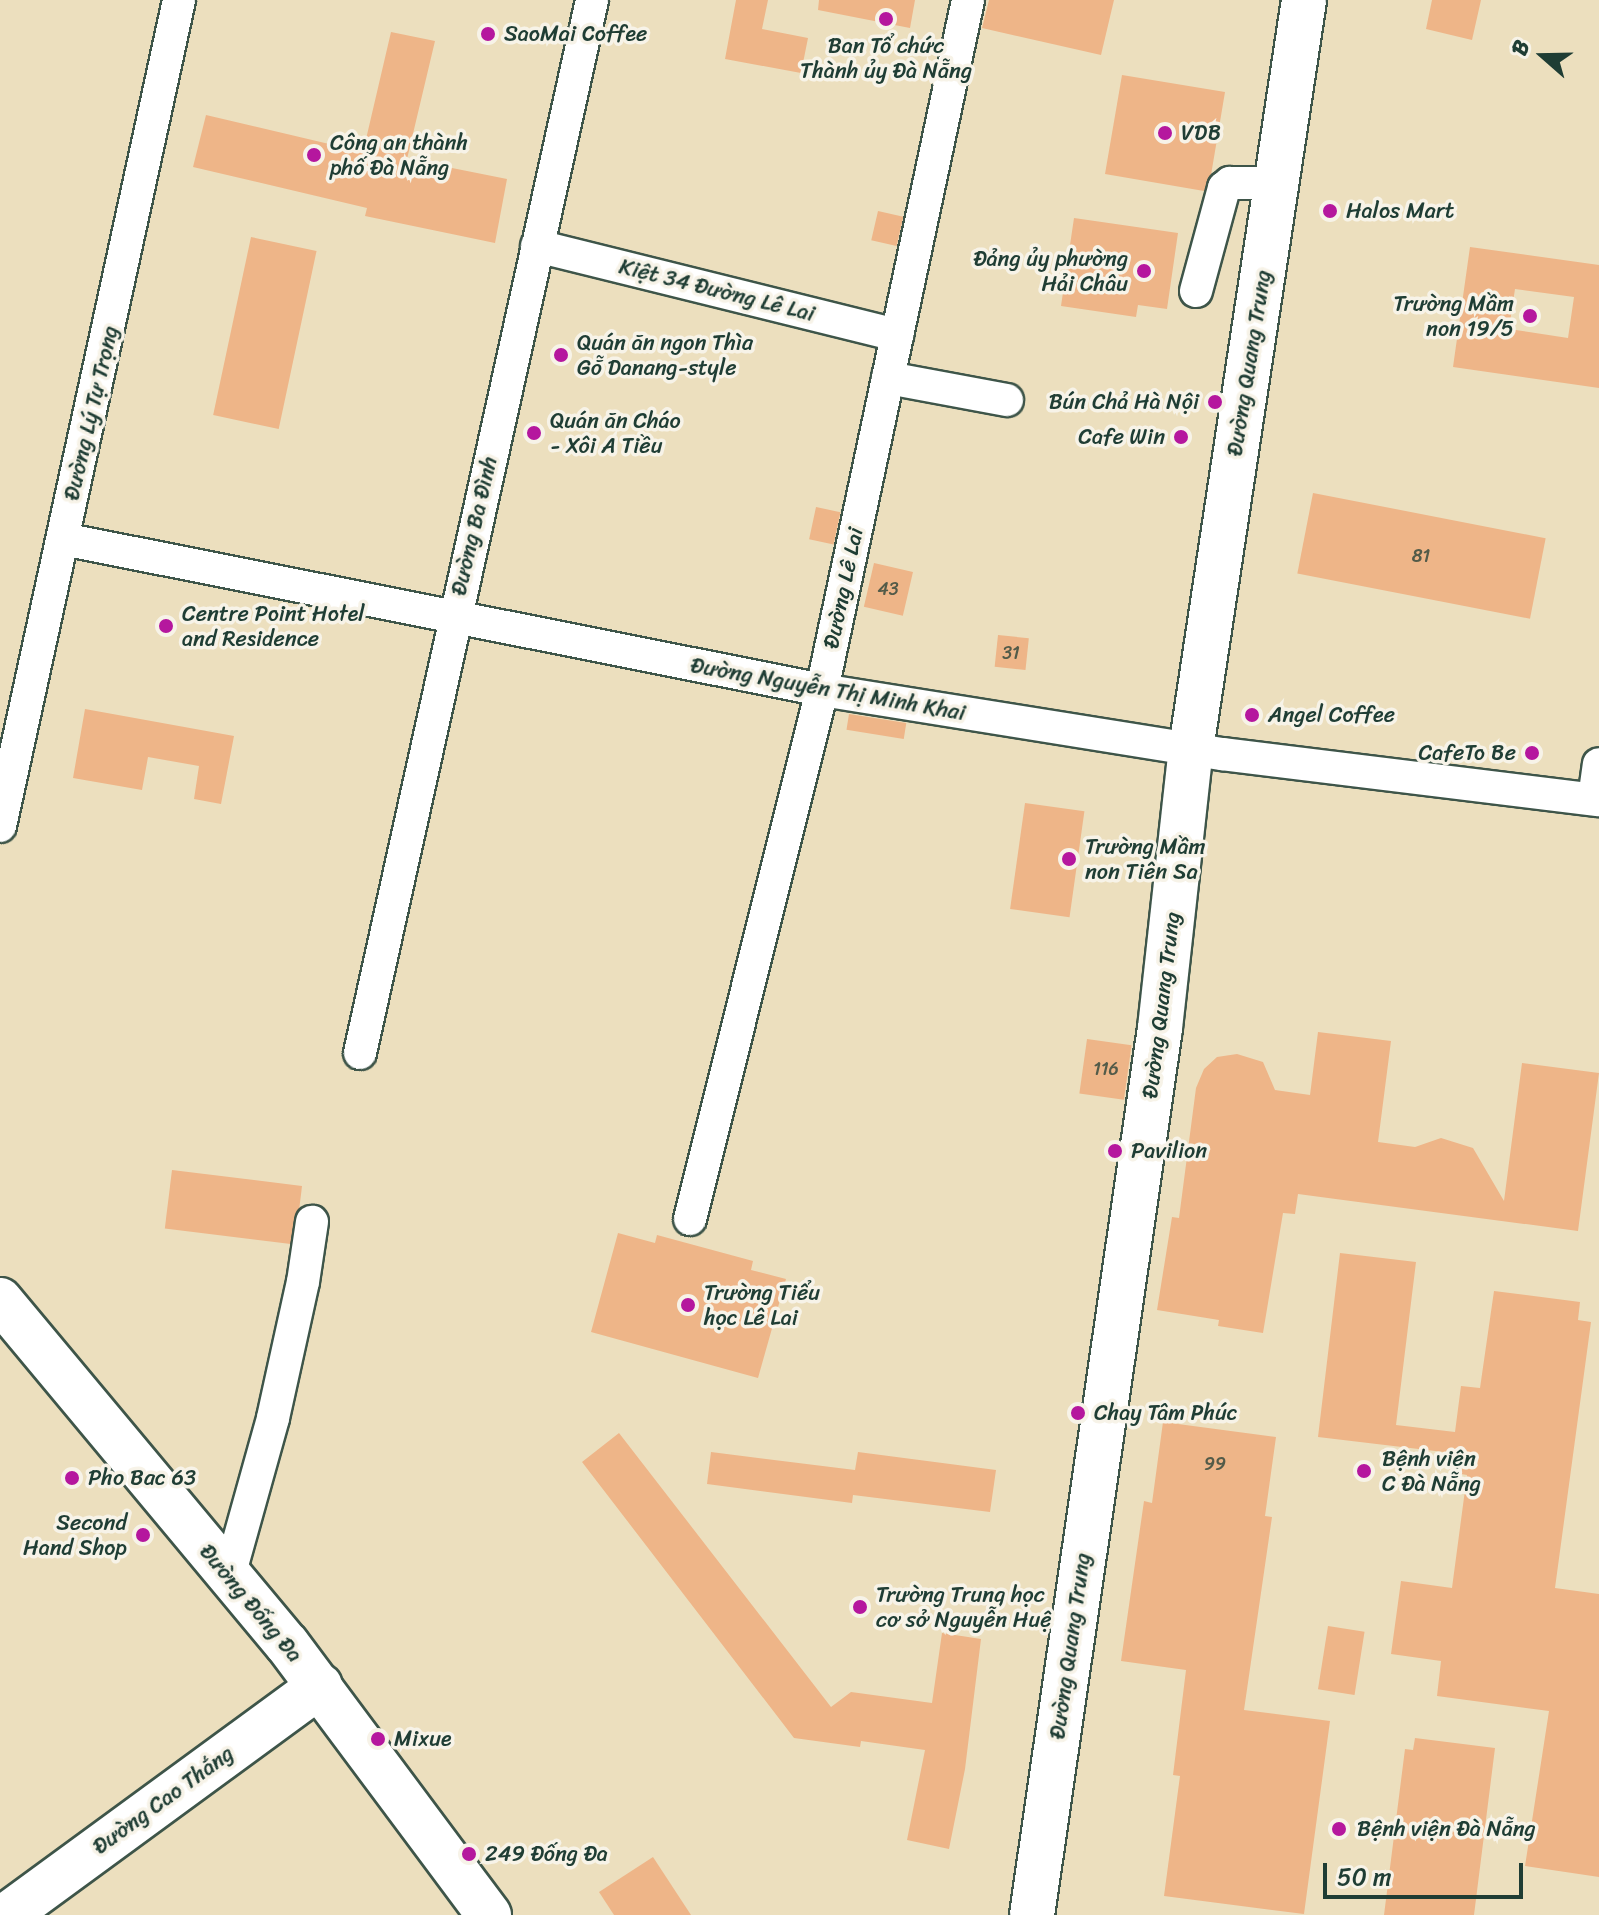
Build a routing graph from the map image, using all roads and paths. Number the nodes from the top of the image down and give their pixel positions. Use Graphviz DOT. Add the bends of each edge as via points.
graph roads {
  1 [pos="179,0"];
  2 [pos="592,0"];
  3 [pos="968,0"];
  4 [pos="1304,0"];
  5 [pos="1276,183"];
  6 [pos="537,246"];
  7 [pos="1196,291"];
  8 [pos="897,335"];
  9 [pos="888,378"];
  10 [pos="1007,400"];
  11 [pos="63,539"];
  12 [pos="453,619"];
  13 [pos="822,690"];
  14 [pos="1191,749"];
  15 [pos="1599,764"];
  16 [pos="1597,800"];
  17 [pos="0,826"];
  18 [pos="360,1053"];
  19 [pos="690,1219"];
  20 [pos="312,1222"];
  21 [pos="0,1300"];
  22 [pos="229,1576"];
  23 [pos="320,1686"];
  24 [pos="7,1915"];
  25 [pos="489,1915"];
  26 [pos="1032,1915"];
  1 -- 11 [label="street, Đường Lý Tự Trọng"];
  2 -- 6 [label="street, Đường Ba Đình"];
  3 -- 8 [label="street, Đường Lê Lai"];
  4 -- 5 [label="main road, Đường Quang Trung"];
  5 -- 7 [label="street" via="1230,183 1224,188"];
  5 -- 14 [label="main road, Đường Quang Trung"];
  6 -- 8 [label="street, Kiệt 34 Đường Lê Lai"];
  6 -- 12 [label="street, Đường Ba Đình"];
  8 -- 9 [label="street, Đường Lê Lai"];
  9 -- 10 [label="street"];
  9 -- 13 [label="street, Đường Lê Lai"];
  11 -- 12 [label="street, Đường Nguyễn Thị Minh Khai"];
  11 -- 17 [label="street, Đường Lý Tự Trọng"];
  12 -- 13 [label="street, Đường Nguyễn Thị Minh Khai"];
  12 -- 18 [label="street, Đường Ba Đình"];
  13 -- 14 [label="street, Đường Nguyễn Thị Minh Khai"];
  13 -- 19 [label="street, Đường Lê Lai"];
  14 -- 16 [label="street, Đường Nguyễn Thị Minh Khai"];
  14 -- 26 [label="main road, Đường Quang Trung" via="1160,1028"];
  15 -- 16 [label="street"];
  20 -- 22 [label="street" via="273,1418"];
  21 -- 22 [label="main road, Đường Đống Đa"];
  22 -- 23 [label="main road, Đường Đống Đa"];
  23 -- 24 [label="main road, Đường Cao Thắng"];
  23 -- 25 [label="main road, Đường Đống Đa"];
}
